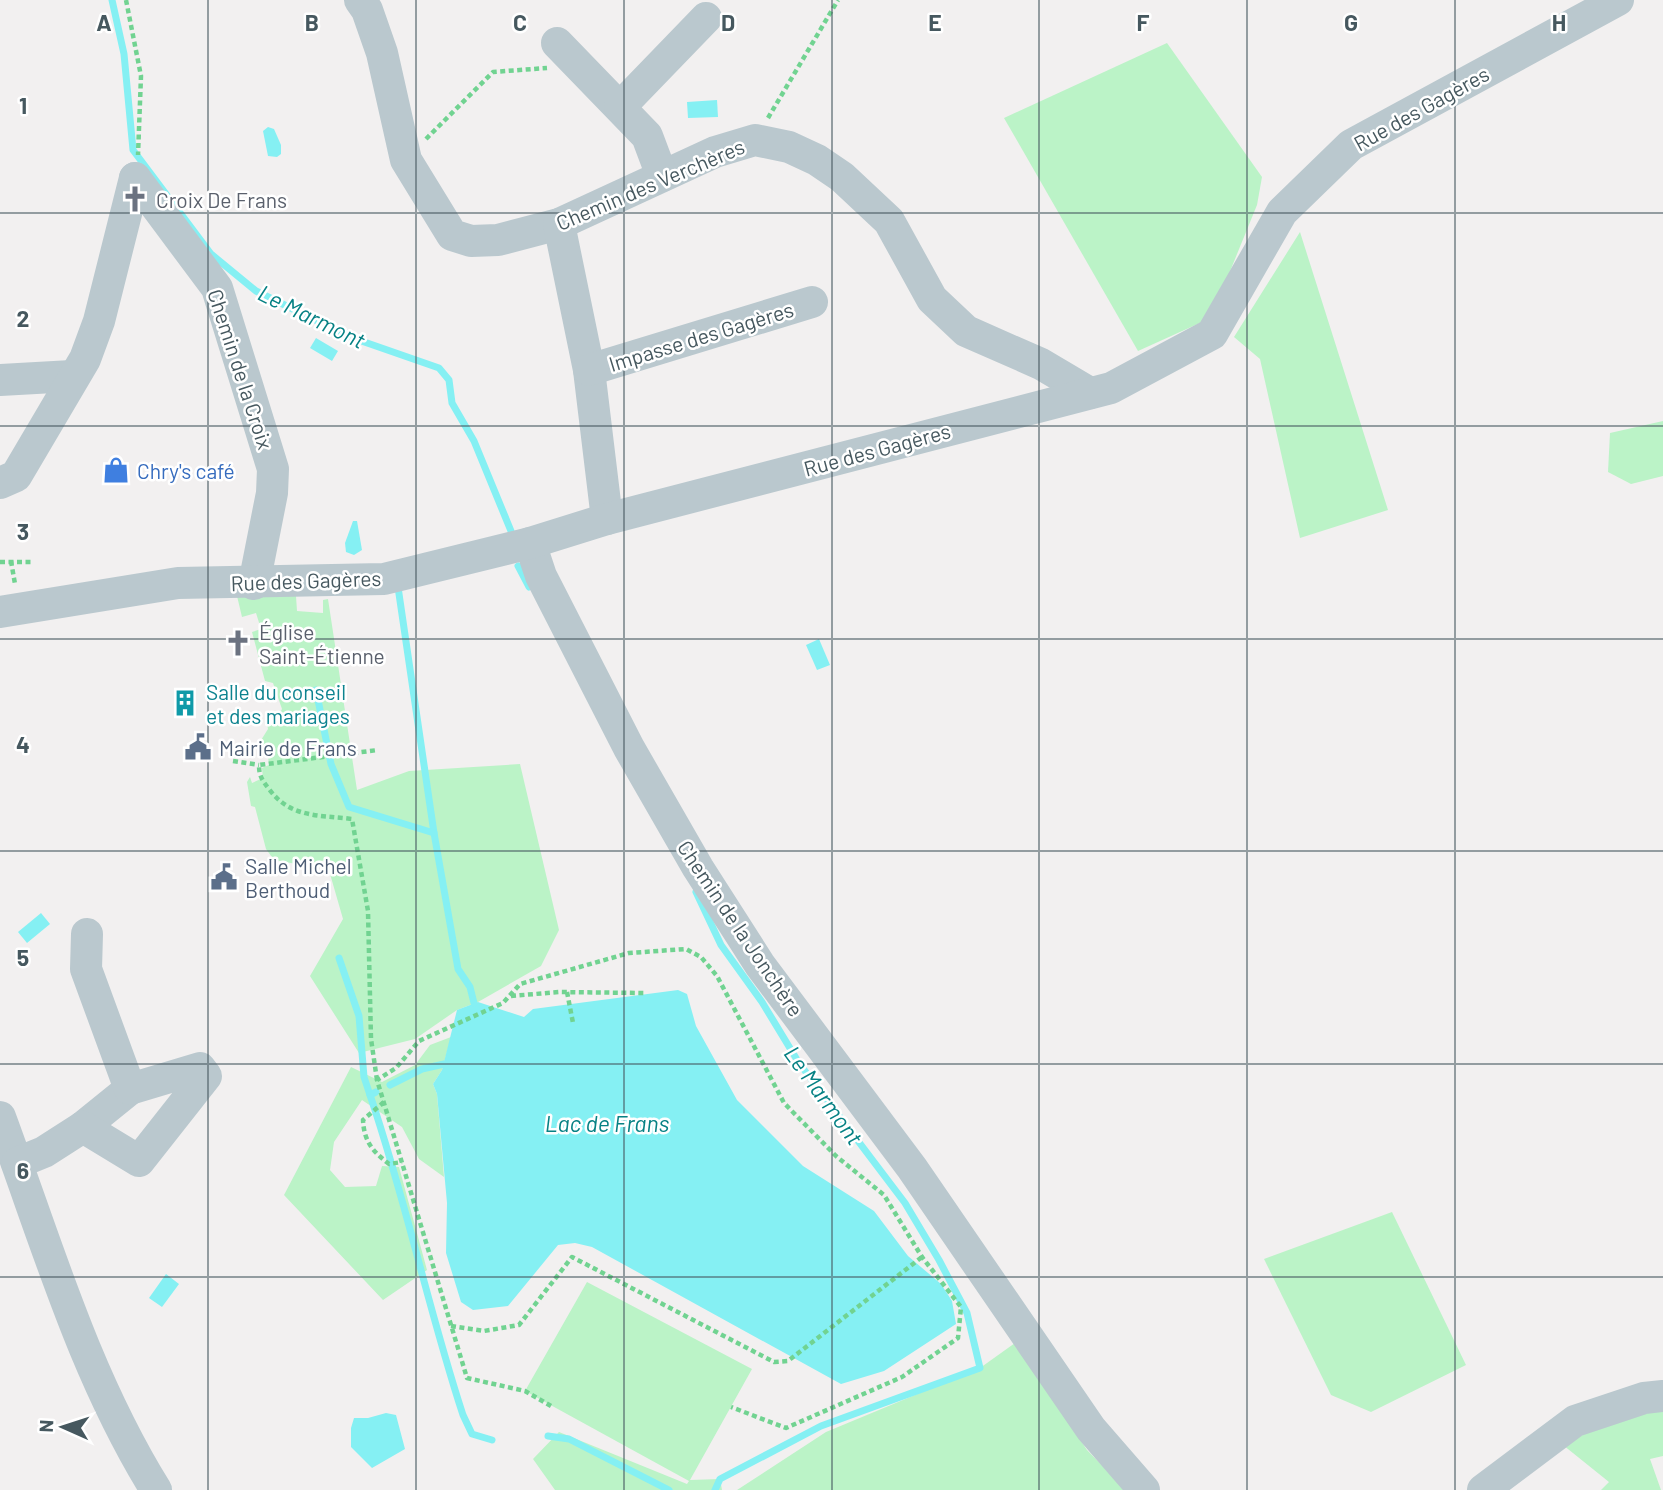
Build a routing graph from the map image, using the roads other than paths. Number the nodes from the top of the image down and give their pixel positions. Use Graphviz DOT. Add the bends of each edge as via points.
graph roads {
  1 [pos="360,0"];
  2 [pos="1618,0"];
  3 [pos="706,18"];
  4 [pos="557,43"];
  5 [pos="620,107"];
  6 [pos="662,176"];
  7 [pos="559,225"];
  8 [pos="812,302"];
  9 [pos="589,370"];
  10 [pos="72,376"];
  11 [pos="0,380"];
  12 [pos="1090,393"];
  13 [pos="0,483"];
  14 [pos="607,519"];
  15 [pos="530,543"];
  16 [pos="254,584"];
  17 [pos="8,600"];
  18 [pos="87,934"];
  19 [pos="130,1089"];
  20 [pos="83,1127"];
  21 [pos="6,1141"];
  22 [pos="1663,1396"];
  23 [pos="156,1490"];
  24 [pos="1144,1490"];
  25 [pos="1483,1490"];
  1 -- 7 [label="street, Chemin des Verchères" via="382,53 406,160 452,235 471,241 498,240"];
  2 -- 12 [label="street, Rue des Gagères" via="1351,145 1282,212 1212,334 1111,388"];
  3 -- 5 [label="street"];
  4 -- 5 [label="street"];
  5 -- 6 [label="street" via="647,136"];
  6 -- 7 [label="street, Chemin des Verchères"];
  6 -- 12 [label="street, Chemin des Verchères" via="755,140 789,147 817,160 889,221 932,299 967,331 1041,363"];
  7 -- 9 [label="street, Impasse des Gagères"];
  8 -- 9 [label="street, Impasse des Gagères"];
  9 -- 14 [label="street, Impasse des Gagères"];
  10 -- 11 [label="street"];
  10 -- 13 [label="street" via="16,476"];
  10 -- 16 [label="street, Chemin de la Croix" via="85,359 99,321 135,178 217,288 273,469"];
  12 -- 14 [label="street, Rue des Gagères"];
  14 -- 15 [label="street, Rue des Gagères"];
  15 -- 16 [label="street, Rue des Gagères" via="384,579"];
  15 -- 24 [label="street, Chemin de la Jonchère" via="541,576 629,748 760,965 912,1168 1091,1429"];
  16 -- 17 [label="street, Rue des Gagères" via="178,583"];
  18 -- 19 [label="street" via="86,969"];
  19 -- 20 [label="street"];
  19 -- 20 [label="street" via="200,1068 206,1076 139,1161"];
  20 -- 21 [label="street" via="44,1152"];
  21 -- 23 [label="street" via="101,1390"];
  22 -- 25 [label="street" via="1575,1421"];
}
